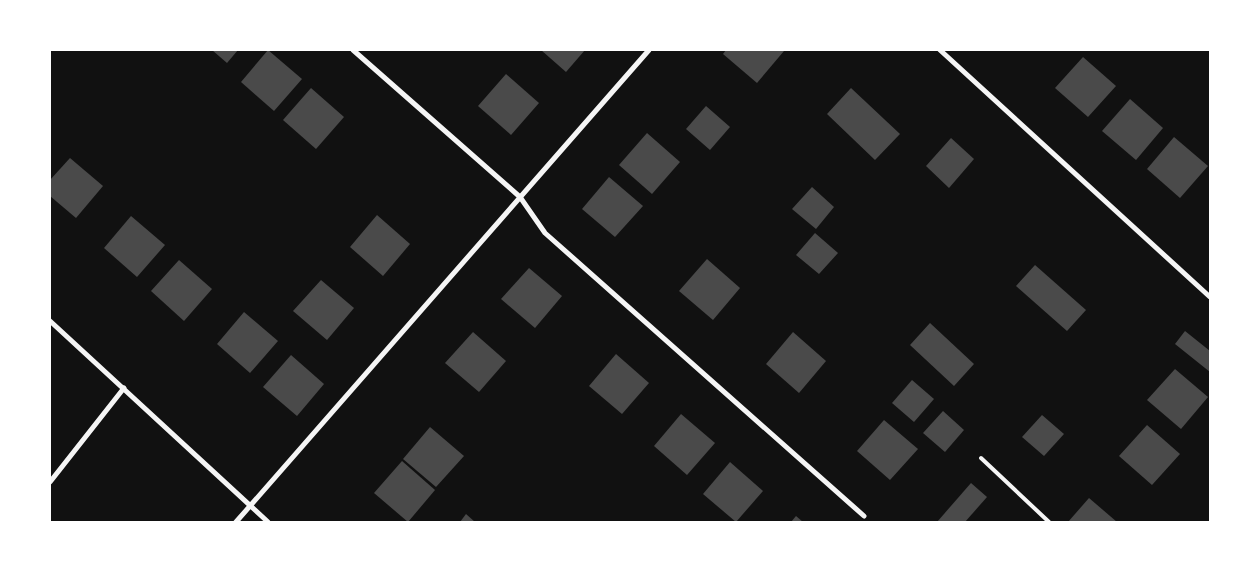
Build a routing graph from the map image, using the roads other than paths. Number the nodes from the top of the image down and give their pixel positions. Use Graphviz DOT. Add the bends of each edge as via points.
graph roads {
  1 [pos="353,50"];
  2 [pos="649,50"];
  3 [pos="940,50"];
  4 [pos="520,197"];
  5 [pos="1210,297"];
  6 [pos="50,321"];
  7 [pos="124,388"];
  8 [pos="980,458"];
  9 [pos="50,482"];
  10 [pos="250,506"];
  11 [pos="864,516"];
  12 [pos="236,522"];
  13 [pos="268,522"];
  14 [pos="1049,522"];
  1 -- 4 [label="street"];
  2 -- 4 [label="street"];
  3 -- 5 [label="street"];
  4 -- 10 [label="street"];
  4 -- 11 [label="street" via="545,233"];
  6 -- 7 [label="street"];
  7 -- 9 [label="street"];
  7 -- 10 [label="street"];
  8 -- 14 [label="lane"];
  10 -- 12 [label="street"];
  10 -- 13 [label="street"];
}
